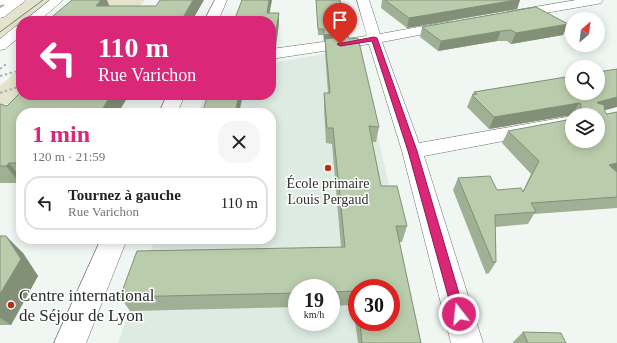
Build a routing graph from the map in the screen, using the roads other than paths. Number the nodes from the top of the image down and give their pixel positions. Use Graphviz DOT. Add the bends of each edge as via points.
graph roads {
  1 [pos="19,0"];
  2 [pos="57,0"];
  3 [pos="221,0"];
  4 [pos="363,0"];
  5 [pos="597,0"];
  6 [pos="0,1"];
  7 [pos="0,14"];
  8 [pos="37,16"];
  9 [pos="213,16"];
  10 [pos="498,17"];
  11 [pos="467,22"];
  12 [pos="16,33"];
  13 [pos="374,38"];
  14 [pos="0,46"];
  15 [pos="276,53"];
  16 [pos="565,123"];
  17 [pos="412,151"];
  18 [pos="112,244"];
  19 [pos="70,343"];
  20 [pos="468,343"];
  1 -- 6 [label="street"];
  1 -- 7 [label="street"];
  2 -- 8 [label="street"];
  3 -- 9 [label="street"];
  4 -- 13 [label="street"];
  5 -- 10 [label="street"];
  11 -- 13 [label="street"];
  12 -- 14 [label="street"];
  13 -- 15 [label="street"];
  13 -- 17 [label="street"];
  16 -- 17 [label="street"];
  17 -- 20 [label="street"];
  18 -- 19 [label="street"];
}
